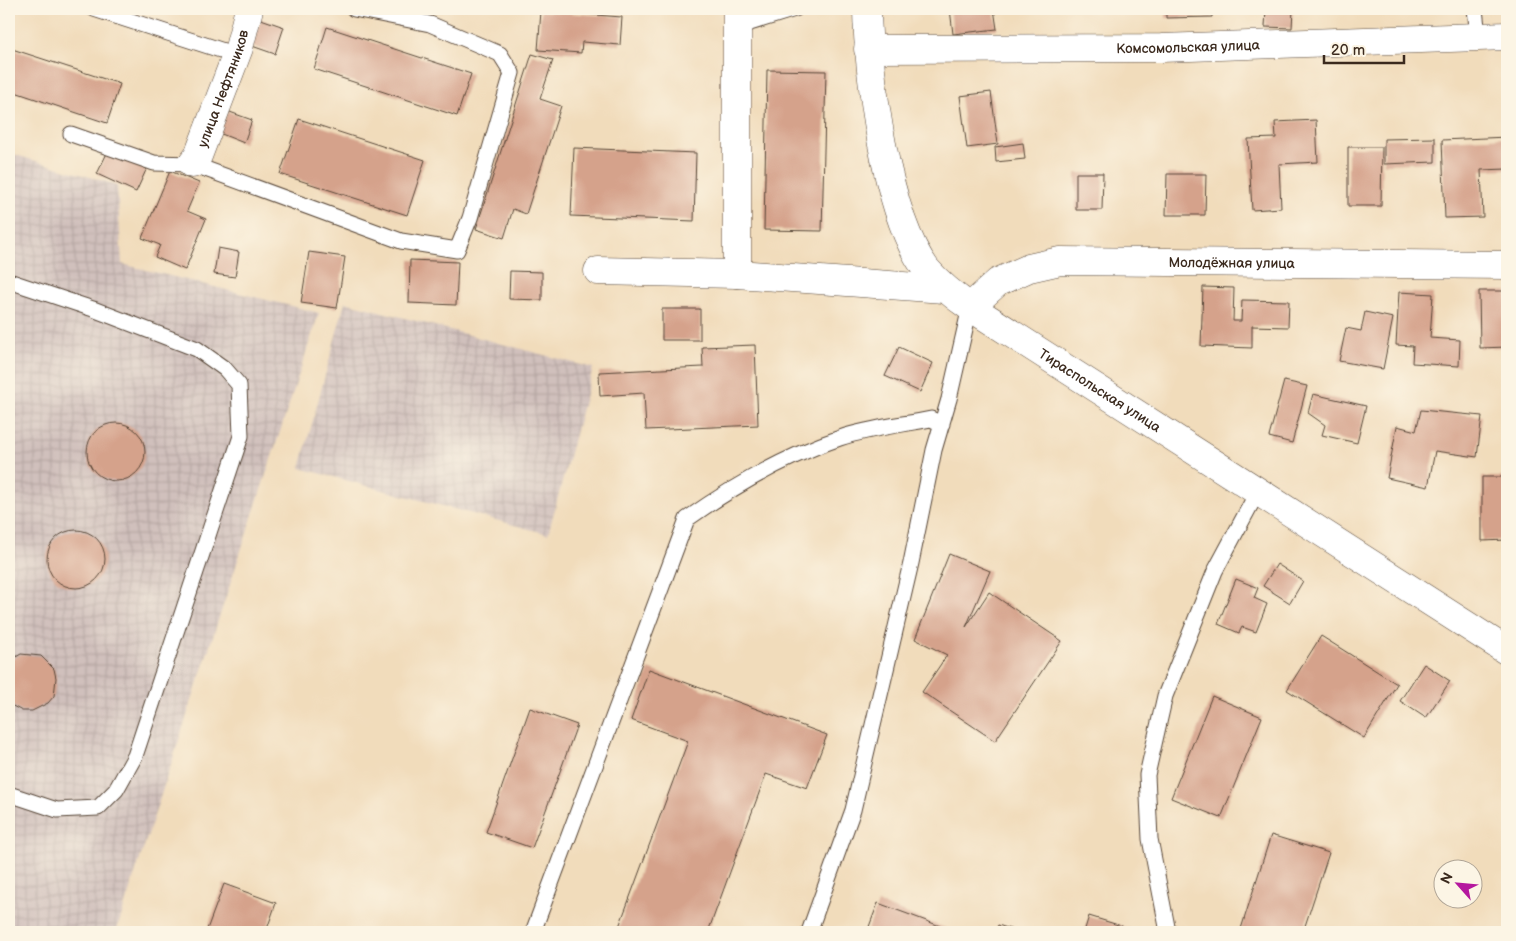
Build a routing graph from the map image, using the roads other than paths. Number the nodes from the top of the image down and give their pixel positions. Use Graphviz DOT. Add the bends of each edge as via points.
graph roads {
  1 [pos="94,9"];
  2 [pos="250,9"];
  3 [pos="354,9"];
  4 [pos="796,9"];
  5 [pos="867,9"];
  6 [pos="1475,9"];
  7 [pos="737,18"];
  8 [pos="1478,36"];
  9 [pos="1507,36"];
  10 [pos="868,49"];
  11 [pos="236,56"];
  12 [pos="71,134"];
  13 [pos="192,164"];
  14 [pos="1507,265"];
  15 [pos="598,271"];
  16 [pos="737,274"];
  17 [pos="9,281"];
  18 [pos="944,289"];
  19 [pos="970,307"];
  20 [pos="942,424"];
  21 [pos="1258,491"];
  22 [pos="1507,651"];
  23 [pos="9,794"];
  24 [pos="533,932"];
  25 [pos="809,932"];
  26 [pos="1168,932"];
  1 -- 11 [label="lane"];
  2 -- 11 [label="street, улица Нефтяников"];
  3 -- 13 [label="lane" via="430,24 500,54 512,73 470,218 457,250 401,241"];
  4 -- 7 [label="lane"];
  5 -- 10 [label="street, Тираспольская улица"];
  6 -- 8 [label="lane"];
  7 -- 16 [label="street"];
  8 -- 9 [label="street, Комсомольская улица"];
  8 -- 10 [label="street, Комсомольская улица" via="1161,48"];
  10 -- 18 [label="street, Тираспольская улица" via="875,103 895,199 926,268"];
  11 -- 13 [label="street, улица Нефтяников" via="198,156"];
  12 -- 13 [label="lane" via="154,163"];
  14 -- 19 [label="street, Молодёжная улица" via="1060,260 1029,268 998,282"];
  15 -- 16 [label="street"];
  16 -- 18 [label="street"];
  17 -- 23 [label="lane" via="197,349 225,369 239,385 241,436 135,756 116,790 98,808 57,810"];
  18 -- 19 [label="street, Тираспольская улица"];
  19 -- 20 [label="lane"];
  19 -- 21 [label="street, Тираспольская улица"];
  20 -- 24 [label="lane" via="931,420 841,438 722,494 687,519"];
  20 -- 25 [label="lane" via="853,810"];
  21 -- 22 [label="street, Тираспольская улица"];
  21 -- 26 [label="lane" via="1215,571 1165,696 1147,775 1150,839"];
}
